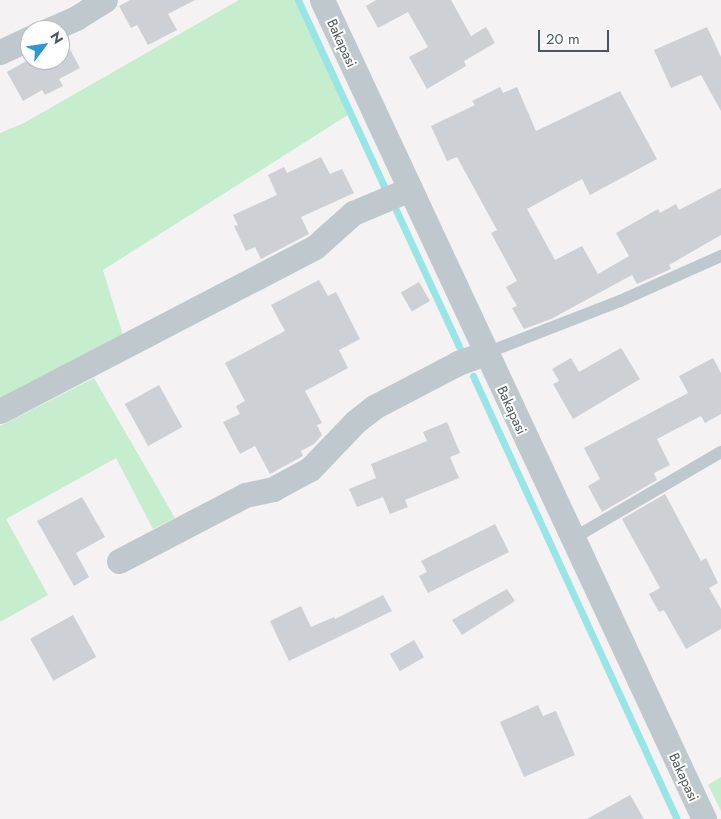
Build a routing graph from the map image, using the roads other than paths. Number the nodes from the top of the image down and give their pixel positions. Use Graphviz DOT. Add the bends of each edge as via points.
graph roads {
  1 [pos="105,0"];
  2 [pos="322,0"];
  3 [pos="70,21"];
  4 [pos="20,43"];
  5 [pos="0,52"];
  6 [pos="410,189"];
  7 [pos="721,256"];
  8 [pos="486,353"];
  9 [pos="0,411"];
  10 [pos="721,452"];
  11 [pos="572,539"];
  12 [pos="119,562"];
  13 [pos="704,819"];
  1 -- 3 [label="street"];
  2 -- 6 [label="street, Bakapasi"];
  4 -- 5 [label="street"];
  6 -- 8 [label="street, Bakapasi"];
  6 -- 9 [label="street" via="353,212 315,247"];
  7 -- 8 [label="lane" via="620,301"];
  8 -- 11 [label="street, Bakapasi"];
  8 -- 12 [label="street" via="458,363 374,407 355,422 310,470 273,489 245,494"];
  10 -- 11 [label="lane"];
  11 -- 13 [label="street, Bakapasi"];
}
